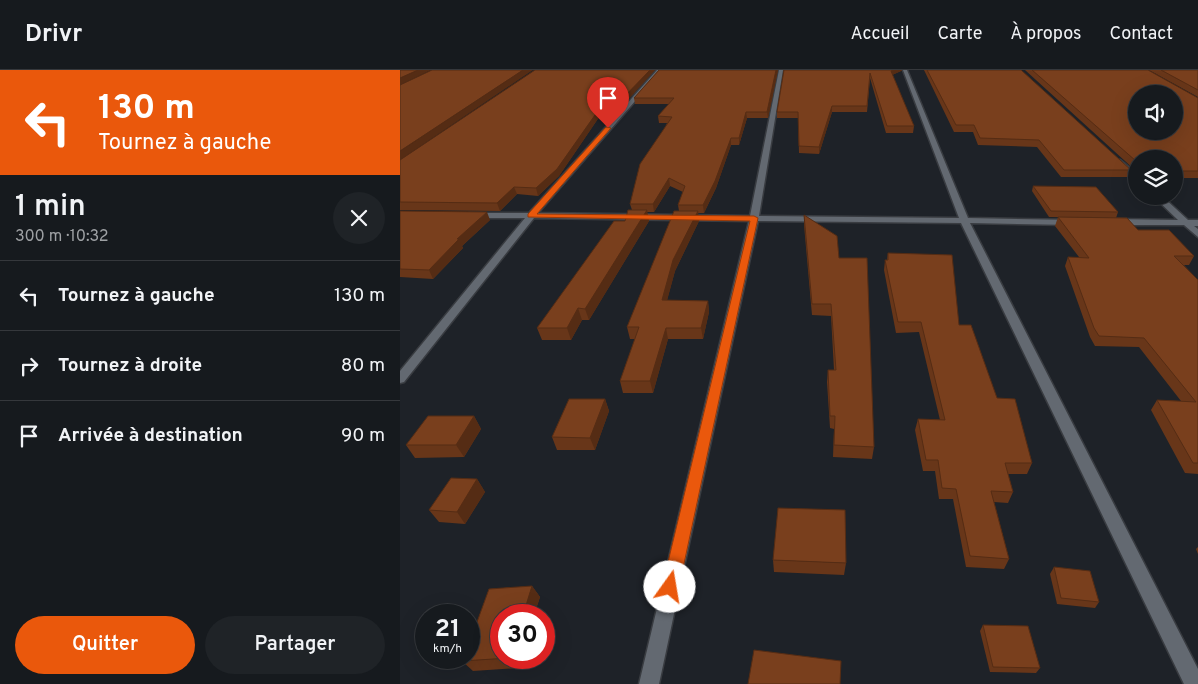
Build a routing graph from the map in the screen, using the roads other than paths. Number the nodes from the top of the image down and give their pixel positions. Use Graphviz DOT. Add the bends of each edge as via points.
graph roads {
  1 [pos="660,70"];
  2 [pos="781,70"];
  3 [pos="904,70"];
  4 [pos="1114,157"];
  5 [pos="1128,170"];
  6 [pos="1167,205"];
  7 [pos="466,215"];
  8 [pos="531,216"];
  9 [pos="754,218"];
  10 [pos="964,220"];
  11 [pos="1080,222"];
  12 [pos="1109,222"];
  13 [pos="1186,223"];
  14 [pos="1198,223"];
  15 [pos="1198,234"];
  16 [pos="400,379"];
  17 [pos="648,684"];
  18 [pos="1195,684"];
  1 -- 8 [label="street"];
  2 -- 9 [label="street"];
  3 -- 10 [label="street"];
  4 -- 5 [label="street"];
  6 -- 13 [label="street"];
  7 -- 8 [label="street"];
  8 -- 9 [label="street"];
  8 -- 16 [label="street"];
  9 -- 10 [label="street"];
  9 -- 17 [label="street"];
  10 -- 11 [label="street"];
  10 -- 18 [label="street"];
  12 -- 13 [label="street"];
  13 -- 14 [label="street"];
  13 -- 15 [label="street"];
}
